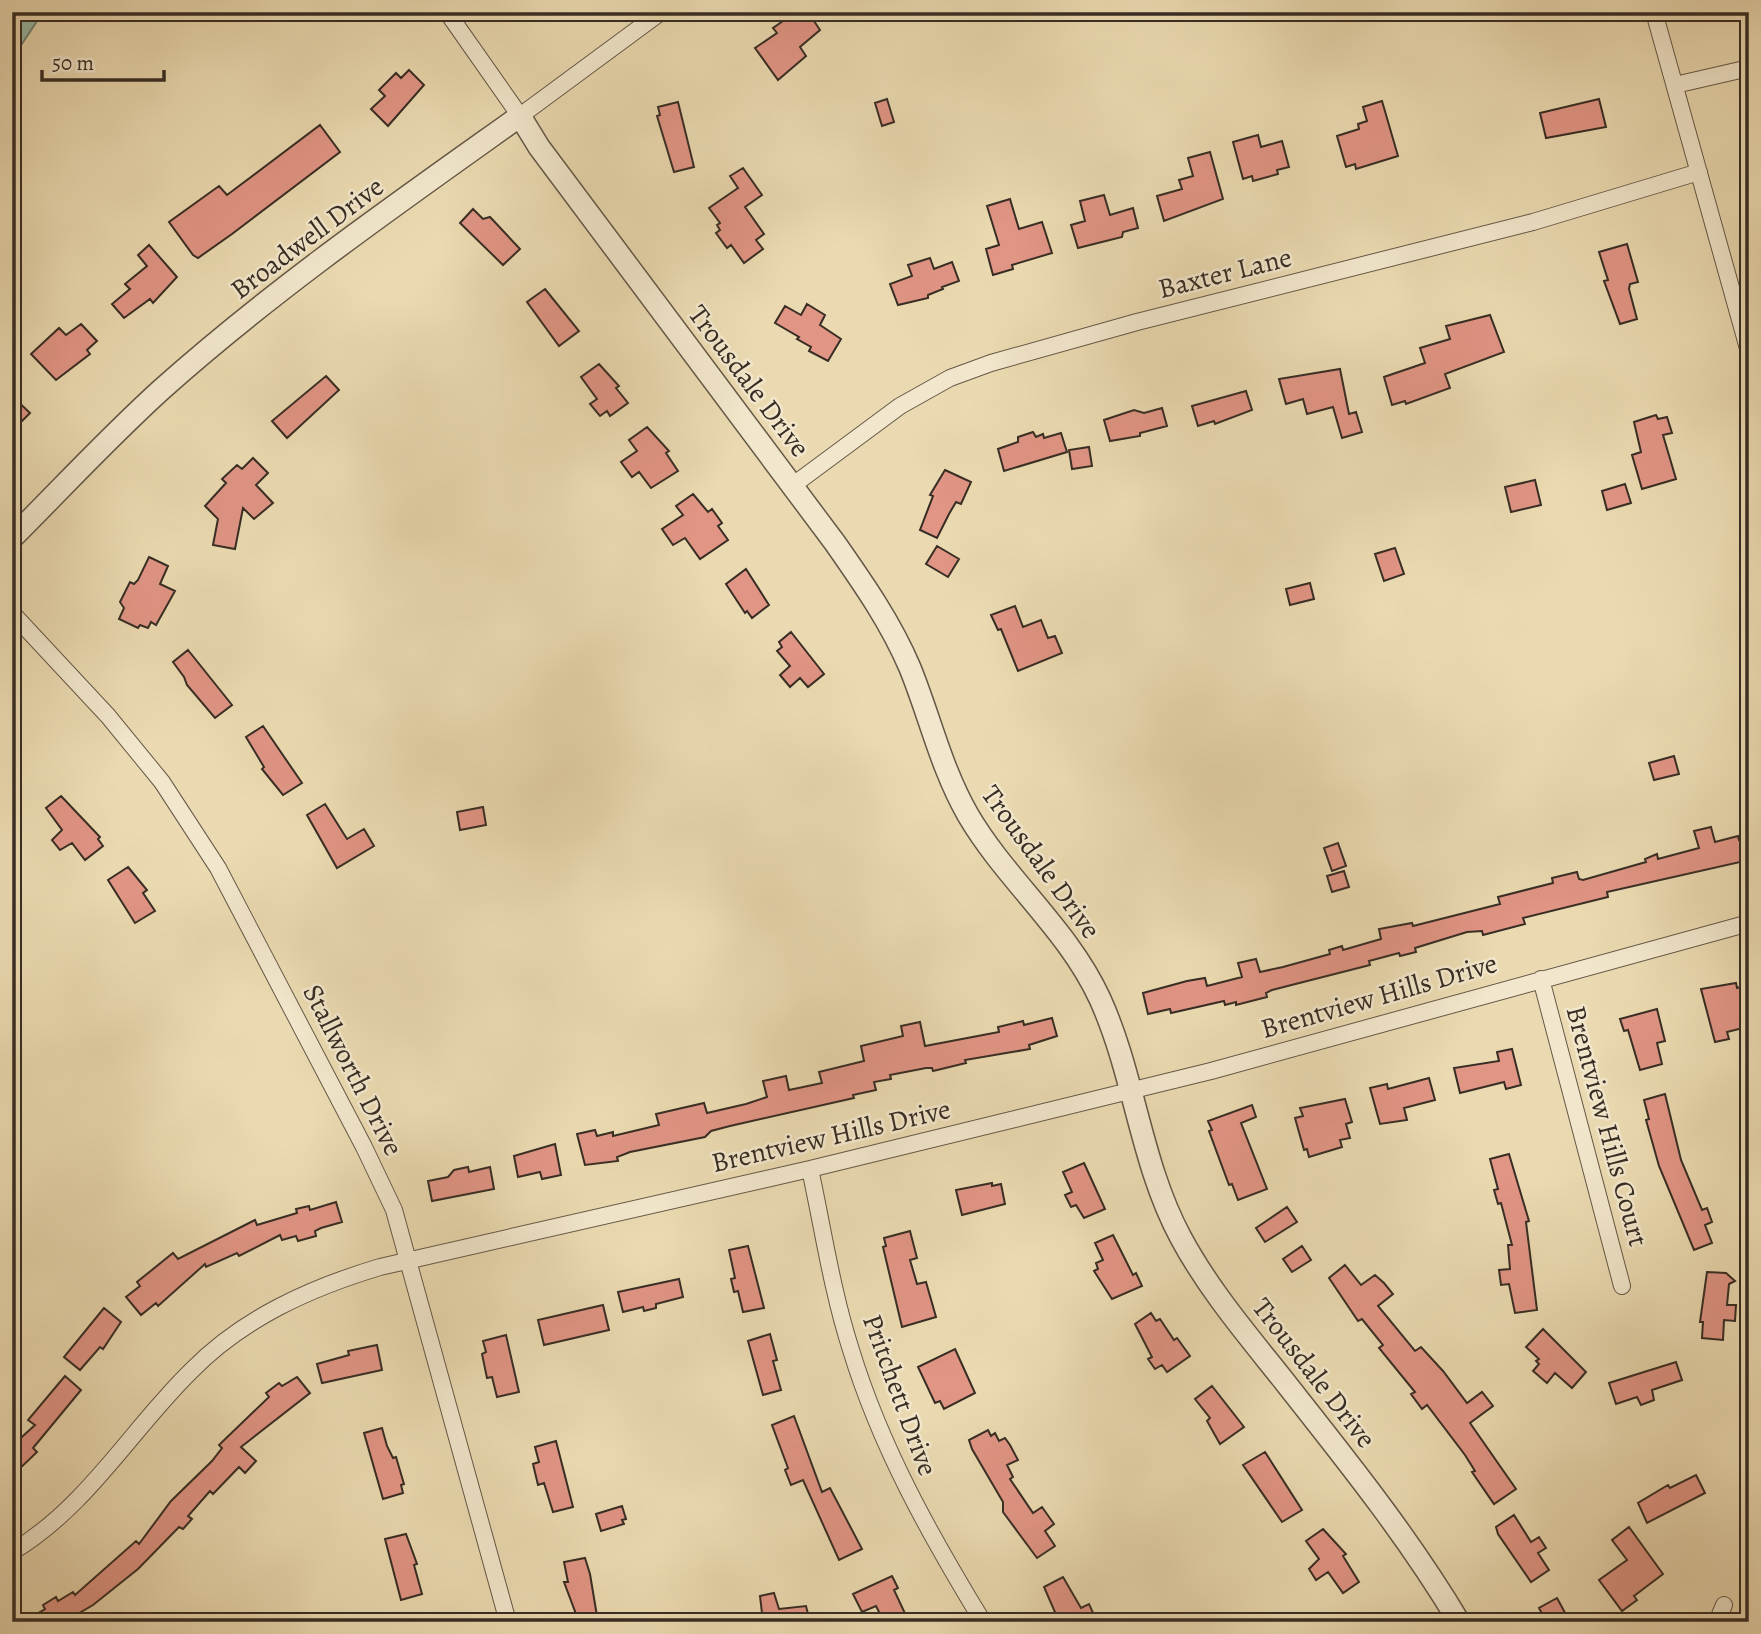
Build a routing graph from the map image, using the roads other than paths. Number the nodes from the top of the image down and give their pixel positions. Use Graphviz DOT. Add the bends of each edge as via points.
graph roads {
  1 [pos="447,12"];
  2 [pos="661,12"];
  3 [pos="1654,12"];
  4 [pos="1749,68"];
  5 [pos="1675,85"];
  6 [pos="520,116"];
  7 [pos="1699,172"];
  8 [pos="1749,352"];
  9 [pos="792,486"];
  10 [pos="12,538"];
  11 [pos="12,613"];
  12 [pos="1749,923"];
  13 [pos="1541,979"];
  14 [pos="1130,1091"];
  15 [pos="810,1169"];
  16 [pos="408,1261"];
  17 [pos="1622,1286"];
  18 [pos="12,1552"];
  19 [pos="1724,1605"];
  20 [pos="508,1622"];
  21 [pos="983,1622"];
  22 [pos="1459,1622"];
  23 [pos="1717,1622"];
  1 -- 6 [label="street"];
  2 -- 6 [label="street, Broadwell Drive"];
  3 -- 5 [label="street"];
  4 -- 5 [label="street"];
  5 -- 7 [label="street"];
  6 -- 9 [label="street, Trousdale Drive"];
  6 -- 10 [label="street, Broadwell Drive" via="220,340 142,409"];
  7 -- 8 [label="street"];
  7 -- 9 [label="street, Baxter Lane" via="1533,222 990,362 900,406"];
  9 -- 14 [label="street, Trousdale Drive" via="889,626 911,670 950,781 972,822 1069,946 1093,984 1114,1034"];
  11 -- 16 [label="street, Stallworth Drive" via="162,782 218,868 364,1147 394,1210"];
  12 -- 13 [label="street, Brentview Hills Drive"];
  13 -- 14 [label="street, Brentview Hills Drive"];
  13 -- 17 [label="street, Brentview Hills Court"];
  14 -- 15 [label="street, Brentview Hills Drive"];
  14 -- 22 [label="street, Trousdale Drive" via="1153,1177 1191,1255 1384,1509"];
  15 -- 16 [label="street, Brentview Hills Drive"];
  15 -- 21 [label="street, Pritchett Drive" via="841,1314 869,1403 919,1515"];
  16 -- 18 [label="street, Brentview Hills Drive" via="307,1292 223,1343 177,1386 73,1504"];
  16 -- 20 [label="street, Stallworth Drive"];
  19 -- 23 [label="street"];
}
